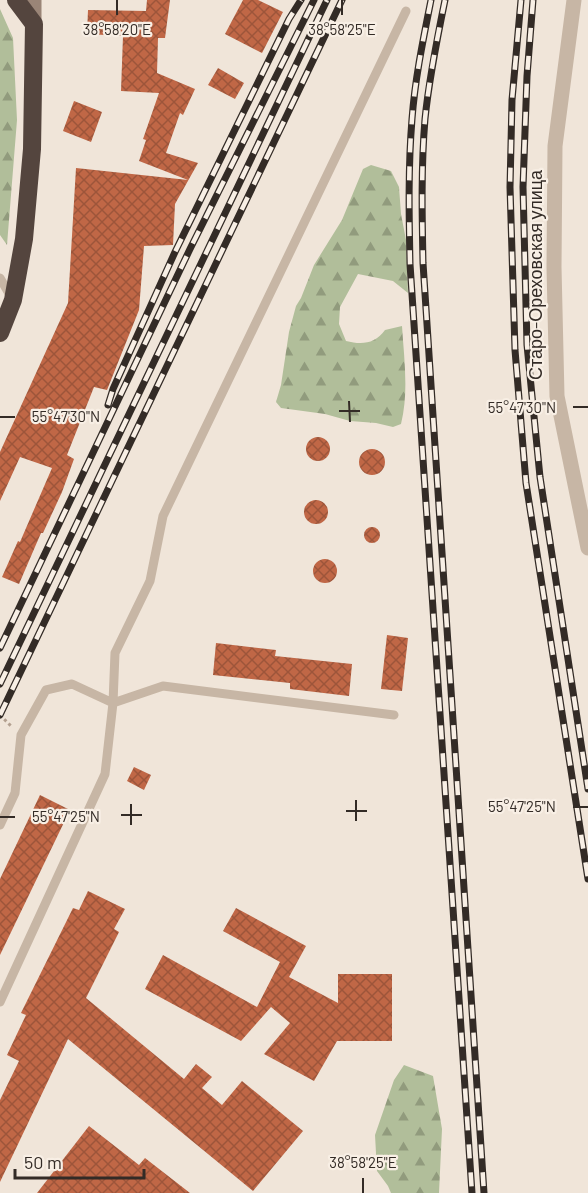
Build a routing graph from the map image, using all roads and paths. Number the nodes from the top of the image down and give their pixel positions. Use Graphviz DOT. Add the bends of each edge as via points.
graph roads {
  1 [pos="15,0"];
  2 [pos="34,0"];
  3 [pos="574,0"];
  4 [pos="406,11"];
  5 [pos="34,24"];
  6 [pos="0,278"];
  7 [pos="13,300"];
  8 [pos="0,333"];
  9 [pos="588,548"];
  10 [pos="113,703"];
  11 [pos="394,715"];
  12 [pos="0,825"];
  13 [pos="0,1002"];
  1 -- 5 [label="highway"];
  2 -- 5 [label="main road"];
  3 -- 9 [label="street, Старо-Ореховская улица" via="555,146 556,361 557,396"];
  4 -- 10 [label="lane" via="163,516 150,581 115,653"];
  5 -- 7 [label="highway" via="32,149 24,239"];
  6 -- 7 [label="lane"];
  7 -- 8 [label="highway"];
  10 -- 11 [label="lane" via="163,686"];
  10 -- 12 [label="lane" via="72,684 46,690 21,735 15,793"];
  10 -- 13 [label="lane" via="105,774"];
}
